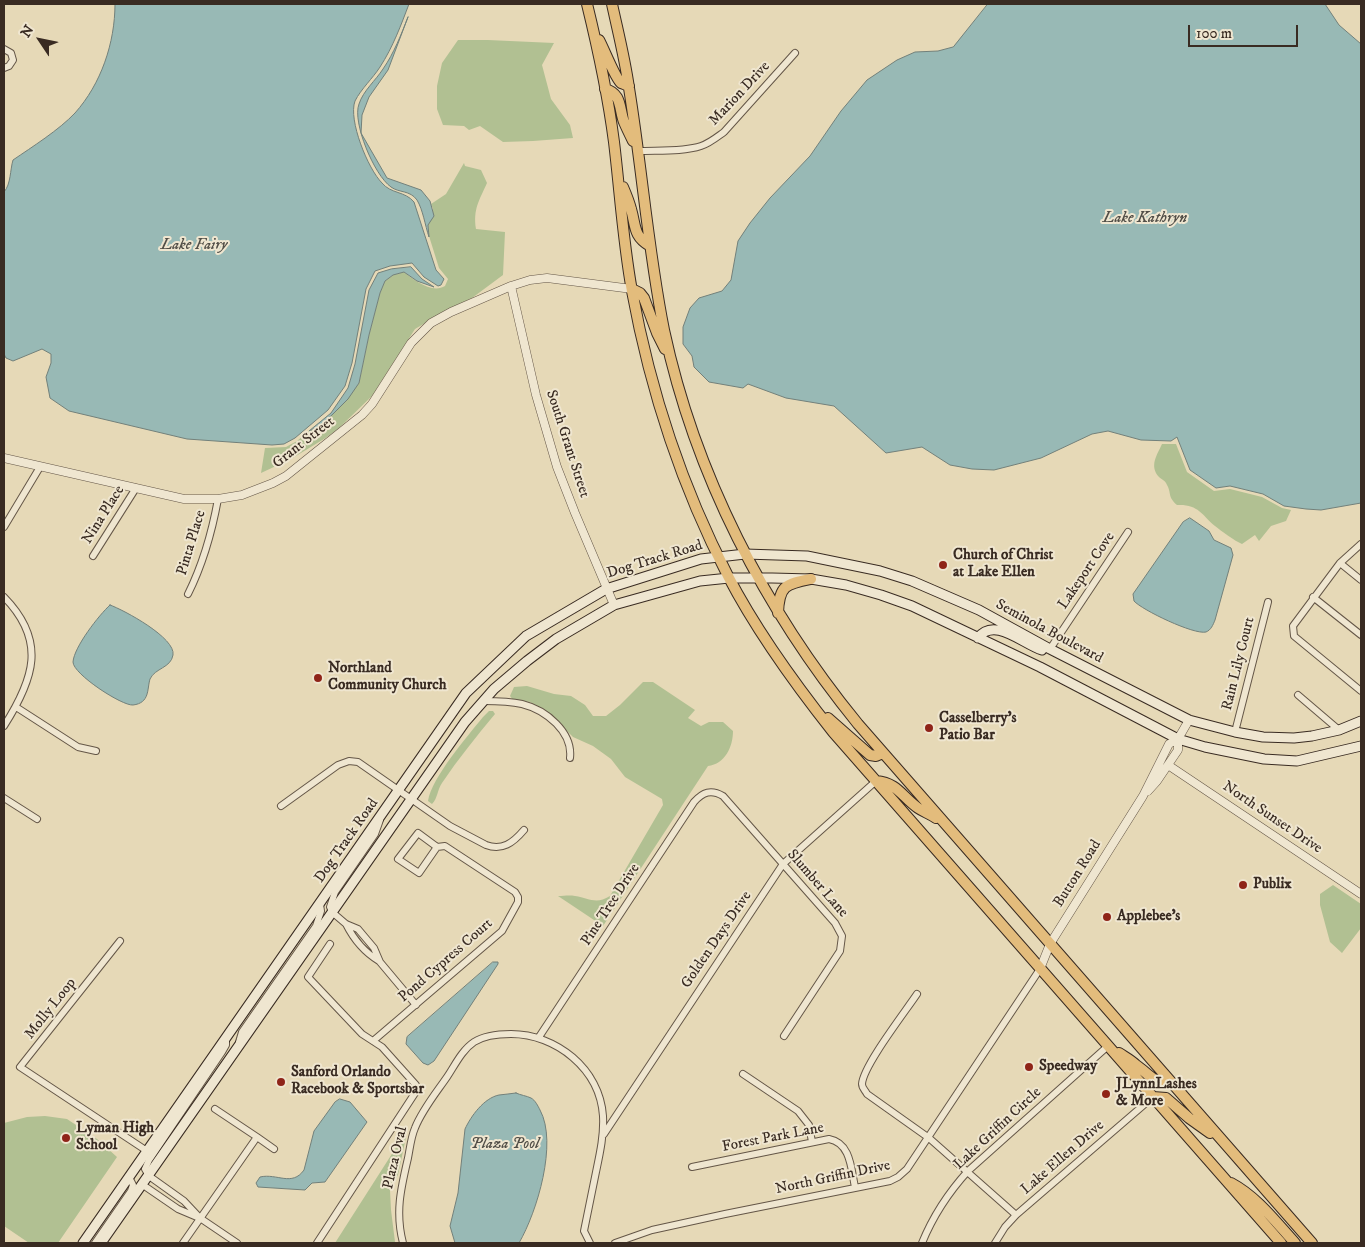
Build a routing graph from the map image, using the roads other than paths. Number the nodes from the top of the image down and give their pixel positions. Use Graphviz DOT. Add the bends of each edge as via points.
graph roads {
  1 [pos="587,4"];
  2 [pos="612,4"];
  3 [pos="592,26"];
  4 [pos="4,49"];
  5 [pos="795,53"];
  6 [pos="4,68"];
  7 [pos="629,86"];
  8 [pos="605,88"];
  9 [pos="638,151"];
  10 [pos="617,169"];
  11 [pos="650,246"];
  12 [pos="511,286"];
  13 [pos="632,289"];
  14 [pos="674,368"];
  15 [pos="4,458"];
  16 [pos="40,467"];
  17 [pos="136,488"];
  18 [pos="218,499"];
  19 [pos="4,527"];
  20 [pos="1128,532"];
  21 [pos="1361,544"];
  22 [pos="745,554"];
  23 [pos="93,556"];
  24 [pos="718,556"];
  25 [pos="1340,563"];
  26 [pos="729,578"];
  27 [pos="757,578"];
  28 [pos="811,579"];
  29 [pos="1361,580"];
  30 [pos="606,589"];
  31 [pos="188,594"];
  32 [pos="4,597"];
  33 [pos="1313,597"];
  34 [pos="1268,602"];
  35 [pos="614,605"];
  36 [pos="778,614"];
  37 [pos="1361,635"];
  38 [pos="978,638"];
  39 [pos="1050,649"];
  40 [pos="1361,691"];
  41 [pos="1298,695"];
  42 [pos="483,701"];
  43 [pos="16,707"];
  44 [pos="813,707"];
  45 [pos="1189,720"];
  46 [pos="1361,721"];
  47 [pos="4,726"];
  48 [pos="1339,730"];
  49 [pos="1235,732"];
  50 [pos="1178,738"];
  51 [pos="1361,746"];
  52 [pos="96,751"];
  53 [pos="883,753"];
  54 [pos="570,758"];
  55 [pos="1168,764"];
  56 [pos="876,781"];
  57 [pos="398,791"];
  58 [pos="708,792"];
  59 [pos="1143,796"];
  60 [pos="4,798"];
  61 [pos="410,799"];
  62 [pos="281,806"];
  63 [pos="382,814"];
  64 [pos="37,819"];
  65 [pos="943,822"];
  66 [pos="524,830"];
  67 [pos="437,847"];
  68 [pos="783,864"];
  69 [pos="1361,894"];
  70 [pos="320,904"];
  71 [pos="332,912"];
  72 [pos="346,924"];
  73 [pos="120,941"];
  74 [pos="369,941"];
  75 [pos="330,944"];
  76 [pos="1050,944"];
  77 [pos="361,948"];
  78 [pos="380,962"];
  79 [pos="1040,969"];
  80 [pos="917,994"];
  81 [pos="416,1004"];
  82 [pos="784,1036"];
  83 [pos="539,1037"];
  84 [pos="226,1038"];
  85 [pos="373,1041"];
  86 [pos="1108,1046"];
  87 [pos="236,1050"];
  88 [pos="742,1074"];
  89 [pos="1171,1083"];
  90 [pos="1153,1097"];
  91 [pos="215,1109"];
  92 [pos="604,1134"];
  93 [pos="257,1138"];
  94 [pos="929,1138"];
  95 [pos="812,1142"];
  96 [pos="1225,1144"];
  97 [pos="274,1149"];
  98 [pos="147,1151"];
  99 [pos="692,1167"];
  100 [pos="968,1171"];
  101 [pos="149,1176"];
  102 [pos="129,1177"];
  103 [pos="1224,1178"];
  104 [pos="143,1184"];
  105 [pos="855,1187"];
  106 [pos="1016,1215"];
  107 [pos="200,1218"];
  108 [pos="83,1243"];
  109 [pos="95,1243"];
  110 [pos="101,1243"];
  111 [pos="183,1243"];
  112 [pos="237,1243"];
  113 [pos="317,1243"];
  114 [pos="403,1243"];
  115 [pos="590,1243"];
  116 [pos="615,1243"];
  117 [pos="922,1243"];
  118 [pos="995,1243"];
  119 [pos="1281,1243"];
  120 [pos="1295,1243"];
  121 [pos="1312,1243"];
  1 -- 3 [label="main road"];
  2 -- 7 [label="main road"];
  3 -- 7 [label="main road" via="614,75"];
  3 -- 8 [label="main road"];
  4 -- 6 [label="street" via="11,53 13,60"];
  5 -- 9 [label="street, Marion Drive" via="724,132 713,140 690,148"];
  7 -- 9 [label="main road"];
  8 -- 9 [label="main road" via="617,96"];
  8 -- 10 [label="main road"];
  9 -- 11 [label="main road"];
  10 -- 11 [label="main road" via="636,233"];
  10 -- 13 [label="main road"];
  11 -- 14 [label="main road"];
  12 -- 13 [label="street, Grant Street" via="547,278"];
  12 -- 18 [label="street, Grant Street" via="431,324 411,343 362,415 286,476 242,495"];
  12 -- 30 [label="street, South Grant Street" via="557,467"];
  13 -- 14 [label="main road" via="644,298"];
  13 -- 24 [label="main road" via="666,428"];
  14 -- 22 [label="main road" via="702,457"];
  15 -- 16 [label="street, Grant Street"];
  16 -- 17 [label="street, Grant Street"];
  16 -- 19 [label="street"];
  17 -- 18 [label="street, Grant Street" via="184,499"];
  17 -- 23 [label="street, Nina Place"];
  18 -- 31 [label="street, Pinta Place" via="213,530"];
  20 -- 39 [label="street, Lakeport Cove"];
  21 -- 25 [label="street"];
  22 -- 24 [label="main road, Seminola Boulevard"];
  22 -- 27 [label="main road"];
  22 -- 39 [label="main road, Seminola Boulevard" via="807,556 880,571 979,610"];
  24 -- 26 [label="main road"];
  24 -- 30 [label="main road, Dog Track Road" via="698,559"];
  25 -- 29 [label="street"];
  25 -- 33 [label="street"];
  26 -- 27 [label="main road"];
  26 -- 35 [label="main road, Dog Track Road" via="700,581"];
  26 -- 44 [label="main road"];
  27 -- 28 [label="main road"];
  27 -- 36 [label="main road"];
  28 -- 36 [label="main road" via="789,583 779,600"];
  28 -- 38 [label="main road" via="881,595 912,606"];
  30 -- 35 [label="street, South Grant Street"];
  30 -- 57 [label="main road, Dog Track Road" via="526,636 471,688"];
  32 -- 43 [label="street" via="24,623 33,654 25,690"];
  33 -- 37 [label="street"];
  33 -- 40 [label="street" via="1293,626 1294,636"];
  34 -- 49 [label="street, Rain Lily Court"];
  35 -- 42 [label="main road, Dog Track Road" via="556,639 526,661"];
  36 -- 53 [label="main road" via="832,693"];
  38 -- 39 [label="main road" via="984,631 996,629 1036,648"];
  38 -- 50 [label="main road"];
  39 -- 45 [label="main road, Seminola Boulevard"];
  41 -- 48 [label="street"];
  42 -- 54 [label="street" via="533,708 564,732 570,742"];
  42 -- 61 [label="main road, Dog Track Road"];
  43 -- 47 [label="street"];
  43 -- 52 [label="street" via="78,747"];
  44 -- 53 [label="main road" via="867,753 876,756"];
  44 -- 56 [label="main road"];
  45 -- 49 [label="main road, Seminola Boulevard"];
  45 -- 50 [label="street, Button Road"];
  46 -- 48 [label="main road, Seminola Boulevard"];
  48 -- 49 [label="main road, Seminola Boulevard" via="1294,738"];
  50 -- 51 [label="main road" via="1264,759 1297,760"];
  50 -- 55 [label="street, Button Road" via="1178,750"];
  50 -- 59 [label="street, Button Road" via="1168,744"];
  53 -- 65 [label="main road"];
  55 -- 59 [label="street, Button Road"];
  55 -- 69 [label="street, North Sunset Drive"];
  56 -- 65 [label="main road" via="893,786 918,808"];
  56 -- 68 [label="street, Golden Days Drive"];
  56 -- 79 [label="main road"];
  57 -- 61 [label="street"];
  57 -- 62 [label="street" via="358,762 349,761 338,765"];
  57 -- 63 [label="main road, Dog Track Road"];
  58 -- 68 [label="street, Slumber Lane" via="723,796"];
  58 -- 83 [label="street, Pine Tree Drive" via="694,802"];
  59 -- 76 [label="street, Button Road"];
  60 -- 64 [label="street"];
  61 -- 66 [label="street" via="450,826 492,847 505,846"];
  61 -- 71 [label="main road, Dog Track Road"];
  63 -- 70 [label="main road, Dog Track Road"];
  63 -- 71 [label="street" via="375,834 332,897"];
  65 -- 76 [label="main road"];
  67 -- 67 [label="street, Pond Cypress Court" via="418,833 398,860 419,873"];
  67 -- 81 [label="street, Pond Cypress Court" via="445,846 515,892 518,902 502,931"];
  68 -- 82 [label="street, Slumber Lane" via="835,923 842,936 840,951"];
  68 -- 92 [label="street, Golden Days Drive"];
  70 -- 84 [label="main road, Dog Track Road"];
  70 -- 87 [label="street" via="316,926 242,1032"];
  71 -- 72 [label="street"];
  71 -- 87 [label="main road, Dog Track Road"];
  72 -- 74 [label="street" via="358,929"];
  72 -- 77 [label="street"];
  73 -- 98 [label="street, Molly Loop" via="20,1067"];
  74 -- 77 [label="street"];
  74 -- 78 [label="street"];
  75 -- 85 [label="street" via="308,977 362,1034"];
  76 -- 79 [label="street, Button Road"];
  76 -- 89 [label="main road"];
  77 -- 78 [label="street"];
  78 -- 81 [label="street"];
  79 -- 86 [label="main road"];
  79 -- 94 [label="street, North Griffin Drive"];
  80 -- 94 [label="street" via="869,1065 862,1082 867,1094"];
  81 -- 85 [label="street, Pond Cypress Court"];
  83 -- 92 [label="street, Plaza Oval" via="569,1054 587,1072 601,1101"];
  83 -- 114 [label="street, Plaza Oval" via="501,1034 485,1036 474,1042 464,1051 427,1107 414,1129 401,1188 398,1210"];
  84 -- 98 [label="main road, Dog Track Road"];
  84 -- 101 [label="street" via="222,1052 146,1165"];
  85 -- 113 [label="street" via="405,1072 417,1090"];
  86 -- 89 [label="main road" via="1158,1082"];
  86 -- 90 [label="main road"];
  86 -- 100 [label="street, Lake Griffin Circle"];
  87 -- 101 [label="main road, Dog Track Road"];
  88 -- 95 [label="street" via="798,1111 809,1125"];
  89 -- 96 [label="main road"];
  90 -- 96 [label="main road" via="1166,1098"];
  90 -- 103 [label="main road"];
  90 -- 106 [label="street, Lake Ellen Drive"];
  91 -- 93 [label="street"];
  92 -- 115 [label="street, Plaza Oval" via="584,1231"];
  93 -- 97 [label="street"];
  93 -- 107 [label="street"];
  94 -- 100 [label="street"];
  94 -- 105 [label="street, North Griffin Drive" via="908,1169 898,1177"];
  95 -- 99 [label="street, Forest Park Lane"];
  95 -- 105 [label="street, Forest Park Lane" via="829,1139 844,1146"];
  96 -- 121 [label="main road"];
  98 -- 102 [label="main road, Dog Track Road"];
  100 -- 106 [label="street"];
  100 -- 117 [label="street, Lake Griffin Circle" via="952,1188 934,1216"];
  101 -- 104 [label="main road, Dog Track Road"];
  101 -- 107 [label="street" via="179,1197"];
  102 -- 108 [label="main road, Dog Track Road"];
  102 -- 109 [label="street" via="133,1185 131,1191"];
  103 -- 119 [label="main road"];
  103 -- 120 [label="main road" via="1244,1190"];
  104 -- 107 [label="street" via="178,1210"];
  104 -- 110 [label="main road, Dog Track Road"];
  105 -- 116 [label="street, North Griffin Drive" via="652,1230"];
  106 -- 118 [label="street, Lake Ellen Drive"];
  107 -- 111 [label="street"];
  107 -- 112 [label="street"];
}
